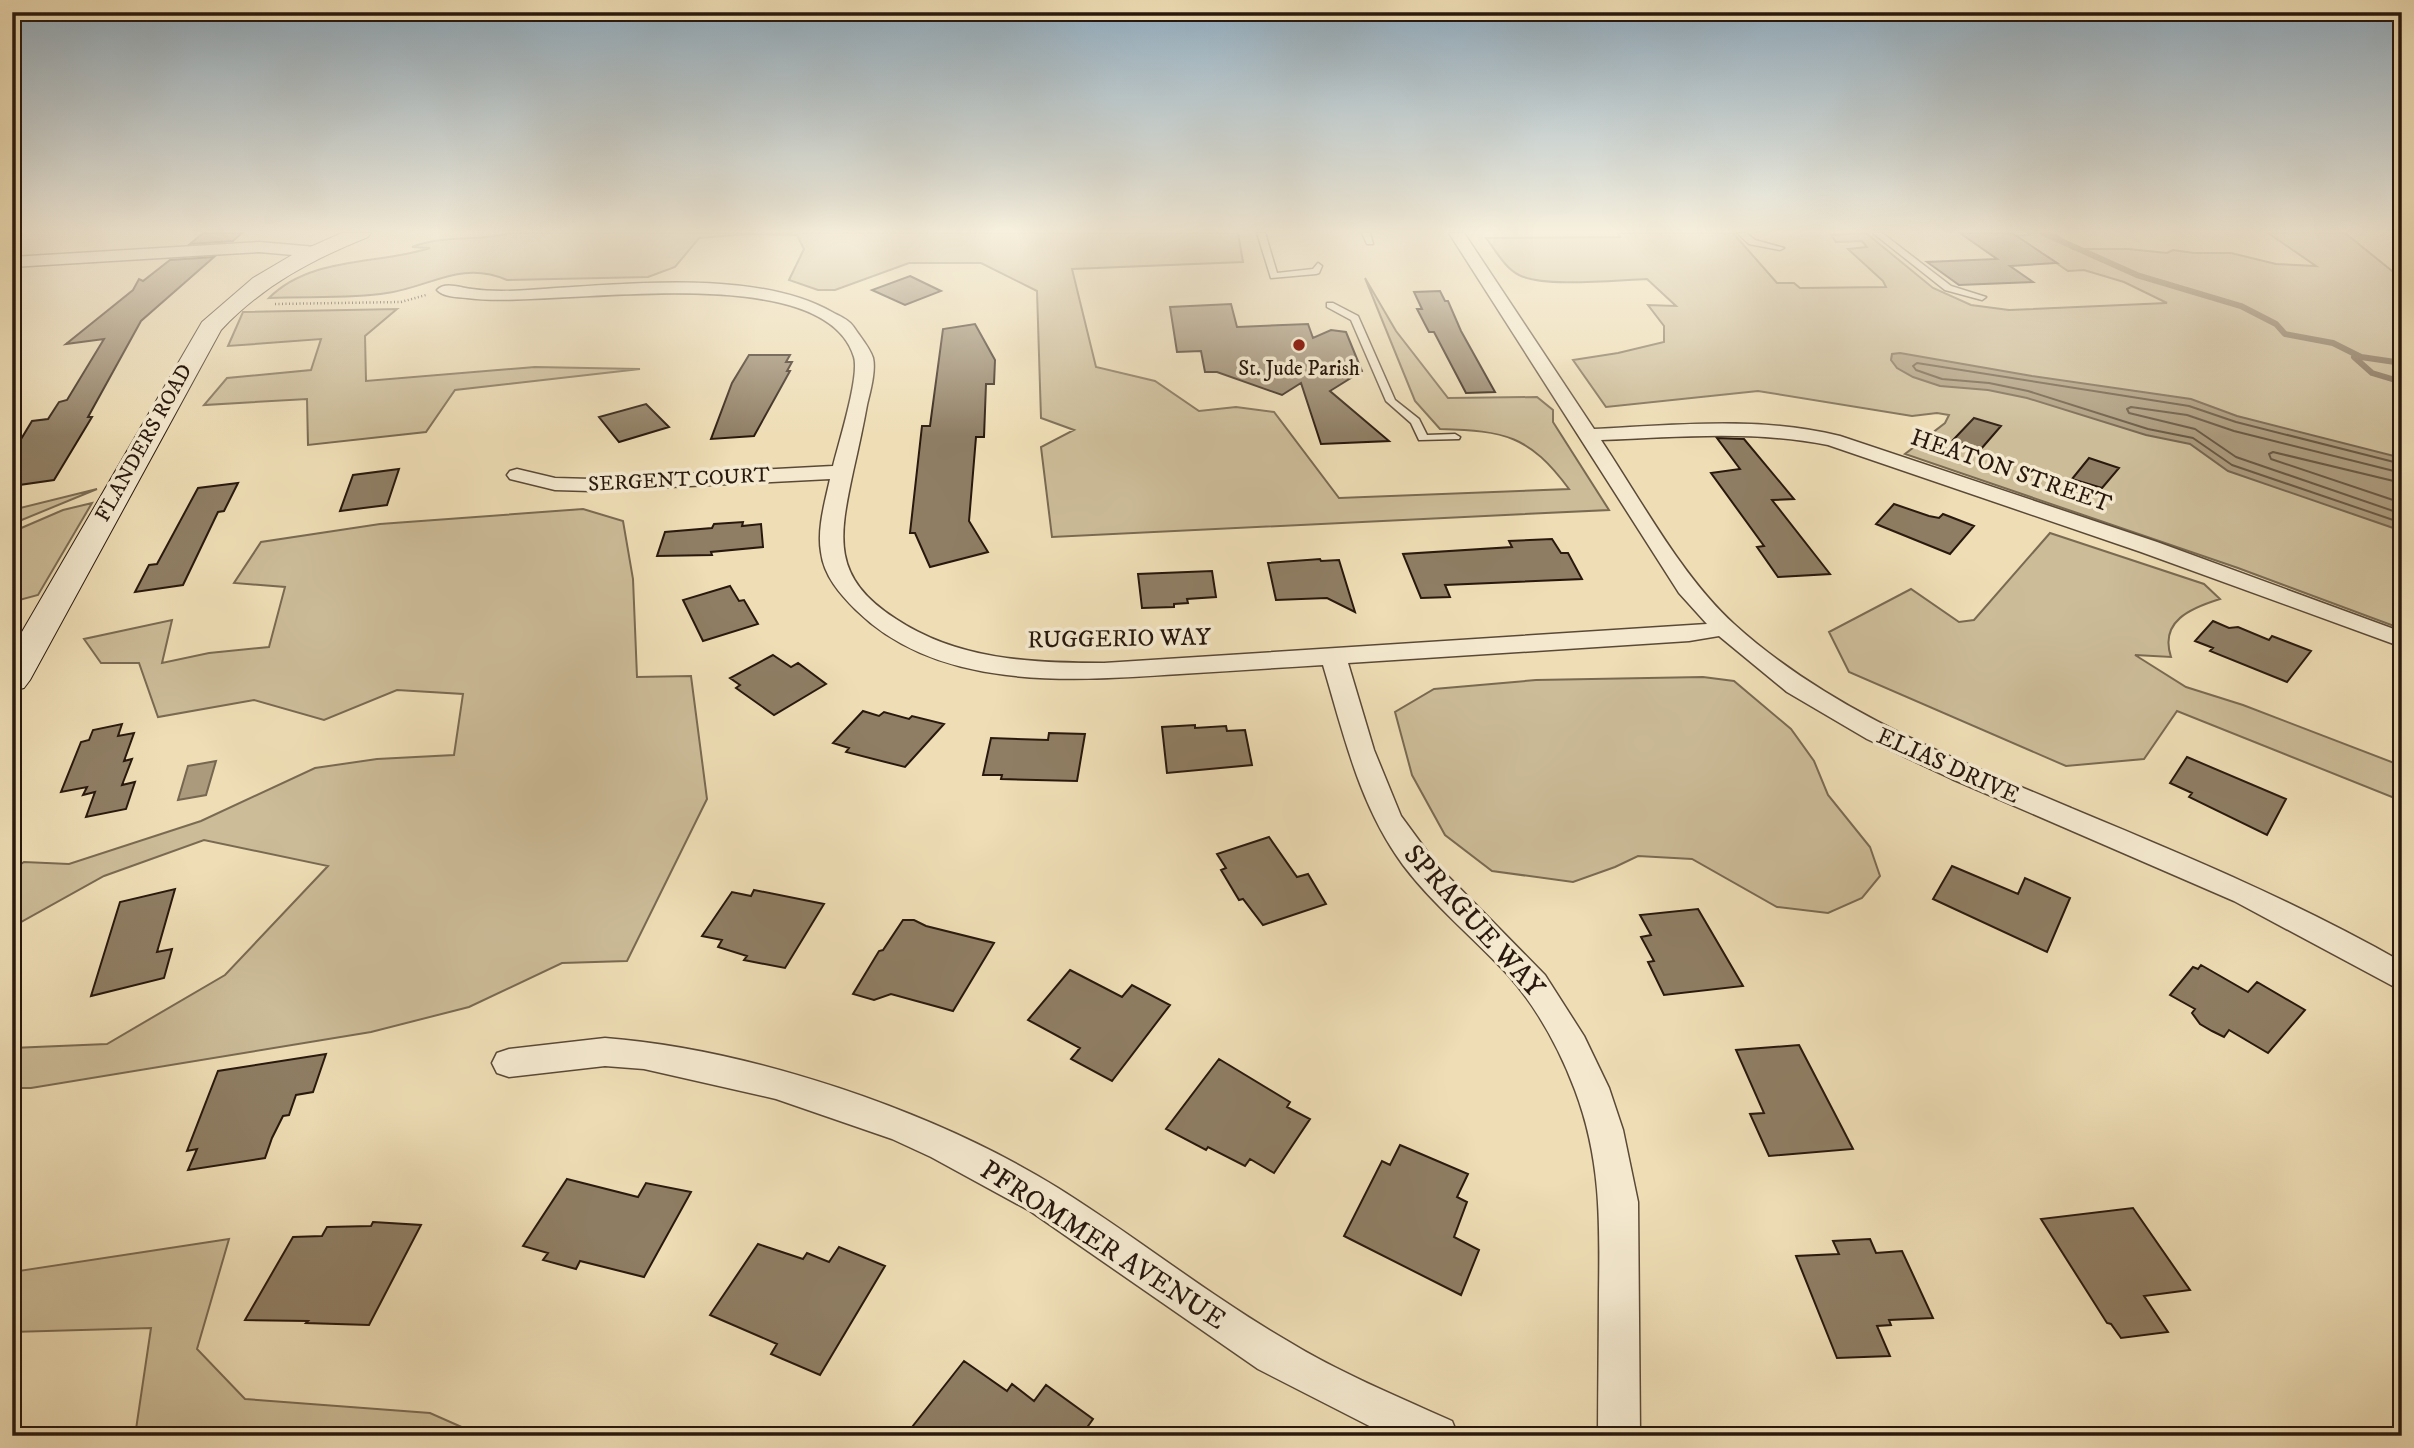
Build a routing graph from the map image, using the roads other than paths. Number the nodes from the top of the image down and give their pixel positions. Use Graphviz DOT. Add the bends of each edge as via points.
graph roads {
  1 [pos="239,301"];
  2 [pos="789,301"];
  3 [pos="1500,301"];
  4 [pos="1330,305"];
  5 [pos="1588,435"];
  6 [pos="1455,437"];
  7 [pos="843,472"];
  8 [pos="517,475"];
  9 [pos="1723,628"];
  10 [pos="2402,640"];
  11 [pos="1333,656"];
  12 [pos="12,680"];
  13 [pos="2402,978"];
  14 [pos="509,1063"];
  15 [pos="1437,1436"];
  16 [pos="1619,1436"];
  1 -- 12 [label="main road, FLANDERS ROAD" via="202,339"];
  2 -- 7 [label="street, RUGGERIO WAY" via="821,310 849,330 864,358"];
  3 -- 5 [label="street, ELIAS DRIVE"];
  4 -- 6 [label="lane" via="1355,318 1391,401 1415,421 1423,438"];
  5 -- 9 [label="street, ELIAS DRIVE" via="1691,593"];
  5 -- 10 [label="street, HEATON STREET" via="1746,428 1833,440 2188,560"];
  7 -- 8 [label="street, SERGENT COURT" via="591,485 555,484"];
  7 -- 11 [label="street, RUGGERIO WAY" via="831,535 841,579 881,621 937,649 999,665 1062,672"];
  9 -- 11 [label="street, RUGGERIO WAY" via="1689,634"];
  9 -- 13 [label="street, ELIAS DRIVE" via="1774,671 1853,722 1918,755 2223,884"];
  11 -- 16 [label="street, SPRAGUE WAY" via="1372,786 1391,824 1428,875 1519,966 1585,1066 1597,1097 1619,1202"];
  14 -- 15 [label="street, PFROMMER AVENUE" via="605,1052 645,1055 776,1084 902,1127 1043,1199 1272,1355"];
}
